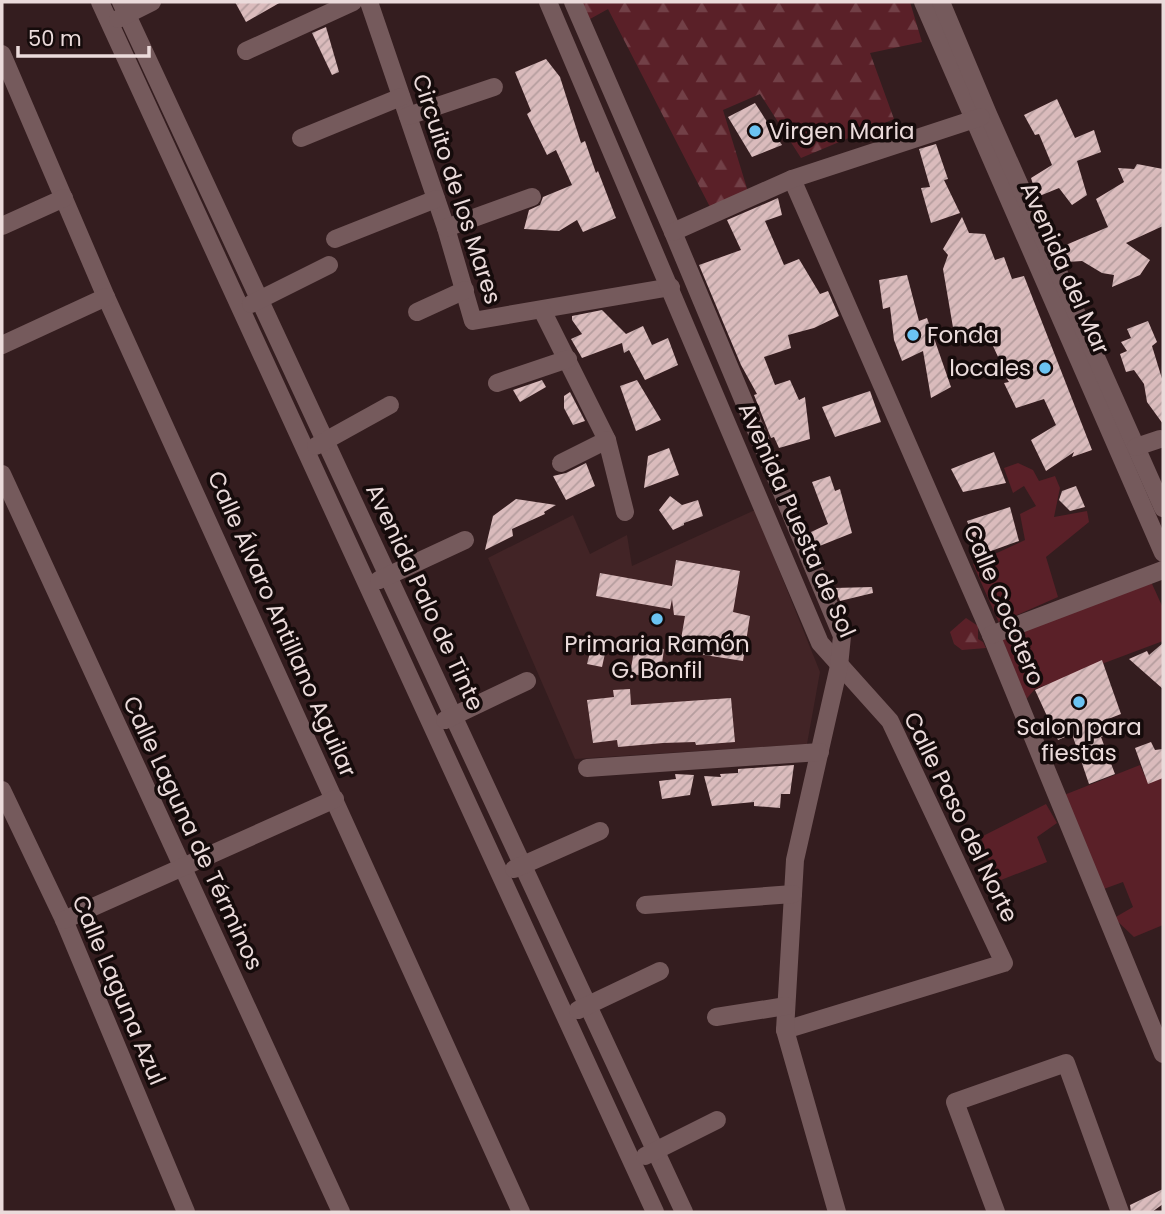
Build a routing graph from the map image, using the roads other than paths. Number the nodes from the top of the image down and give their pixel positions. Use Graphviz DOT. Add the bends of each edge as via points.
graph roads {
  1 [pos="100,2"];
  2 [pos="152,2"];
  3 [pos="353,2"];
  4 [pos="369,2"];
  5 [pos="548,2"];
  6 [pos="573,2"];
  7 [pos="923,2"];
  8 [pos="941,2"];
  9 [pos="124,8"];
  10 [pos="109,22"];
  11 [pos="246,51"];
  12 [pos="2,54"];
  13 [pos="494,87"];
  14 [pos="401,97"];
  15 [pos="408,116"];
  16 [pos="980,117"];
  17 [pos="301,138"];
  18 [pos="192,154"];
  19 [pos="174,164"];
  20 [pos="792,179"];
  21 [pos="533,197"];
  22 [pos="64,198"];
  23 [pos="436,199"];
  24 [pos="2,226"];
  25 [pos="446,228"];
  26 [pos="673,232"];
  27 [pos="335,239"];
  28 [pos="329,265"];
  29 [pos="671,287"];
  30 [pos="465,290"];
  31 [pos="106,297"];
  32 [pos="260,300"];
  33 [pos="241,309"];
  34 [pos="542,310"];
  35 [pos="417,312"];
  36 [pos="707,314"];
  37 [pos="684,323"];
  38 [pos="2,345"];
  39 [pos="568,359"];
  40 [pos="497,383"];
  41 [pos="390,405"];
  42 [pos="751,421"];
  43 [pos="730,431"];
  44 [pos="1160,439"];
  45 [pos="607,440"];
  46 [pos="325,441"];
  47 [pos="1136,447"];
  48 [pos="306,451"];
  49 [pos="561,463"];
  50 [pos="2,474"];
  51 [pos="1163,508"];
  52 [pos="625,512"];
  53 [pos="465,540"];
  54 [pos="804,547"];
  55 [pos="1163,553"];
  56 [pos="783,556"];
  57 [pos="1163,570"];
  58 [pos="388,575"];
  59 [pos="368,586"];
  60 [pos="991,635"];
  61 [pos="839,666"];
  62 [pos="527,681"];
  63 [pos="454,716"];
  64 [pos="433,726"];
  65 [pos="820,752"];
  66 [pos="587,768"];
  67 [pos="2,790"];
  68 [pos="335,799"];
  69 [pos="600,831"];
  70 [pos="523,864"];
  71 [pos="181,868"];
  72 [pos="501,875"];
  73 [pos="793,894"];
  74 [pos="645,905"];
  75 [pos="64,920"];
  76 [pos="660,971"];
  77 [pos="588,1005"];
  78 [pos="786,1006"];
  79 [pos="565,1016"];
  80 [pos="716,1017"];
  81 [pos="785,1030"];
  82 [pos="1163,1054"];
  83 [pos="718,1120"];
  84 [pos="655,1150"];
  85 [pos="633,1162"];
  86 [pos="186,1212"];
  87 [pos="341,1212"];
  88 [pos="521,1212"];
  89 [pos="655,1212"];
  90 [pos="684,1212"];
  91 [pos="837,1212"];
  92 [pos="996,1212"];
  93 [pos="1120,1212"];
  1 -- 10 [label="street, Avenida Palo de Tinte"];
  2 -- 9 [label="street"];
  3 -- 11 [label="street"];
  4 -- 14 [label="street, Circuito de los Mares"];
  5 -- 29 [label="street, Avenida Puesta de Sol"];
  6 -- 26 [label="street, Avenida Puesta de Sol"];
  7 -- 16 [label="street, Avenida del Mar"];
  8 -- 16 [label="street, Avenida del Mar"];
  9 -- 10 [label="street"];
  9 -- 18 [label="street, Avenida Palo de Tinte"];
  10 -- 19 [label="street, Avenida Palo de Tinte"];
  12 -- 22 [label="street, Calle Álvaro Antillano Aguilar"];
  13 -- 15 [label="street"];
  14 -- 15 [label="street, Circuito de los Mares"];
  14 -- 17 [label="street"];
  15 -- 23 [label="street, Circuito de los Mares"];
  16 -- 20 [label="street"];
  16 -- 47 [label="street, Avenida del Mar"];
  16 -- 55 [label="street, Avenida del Mar"];
  18 -- 19 [label="street"];
  18 -- 32 [label="street, Avenida Palo de Tinte"];
  19 -- 33 [label="street, Avenida Palo de Tinte"];
  20 -- 26 [label="street"];
  20 -- 60 [label="street, Calle Cocotero"];
  21 -- 25 [label="street"];
  22 -- 24 [label="street"];
  22 -- 31 [label="street, Calle Álvaro Antillano Aguilar"];
  23 -- 25 [label="street, Circuito de los Mares"];
  23 -- 27 [label="street"];
  25 -- 30 [label="street, Circuito de los Mares"];
  26 -- 36 [label="street, Avenida Puesta de Sol"];
  28 -- 32 [label="street"];
  29 -- 34 [label="street, Circuito de los Mares"];
  29 -- 37 [label="street, Avenida Puesta de Sol"];
  30 -- 34 [label="street, Circuito de los Mares" via="473,321"];
  30 -- 35 [label="street"];
  31 -- 38 [label="street"];
  31 -- 68 [label="street, Calle Álvaro Antillano Aguilar"];
  32 -- 33 [label="street"];
  32 -- 46 [label="street, Avenida Palo de Tinte"];
  33 -- 48 [label="street, Avenida Palo de Tinte"];
  34 -- 39 [label="street"];
  36 -- 37 [label="street"];
  36 -- 42 [label="street, Avenida Puesta de Sol"];
  37 -- 43 [label="street, Avenida Puesta de Sol"];
  39 -- 40 [label="street"];
  39 -- 45 [label="street"];
  41 -- 46 [label="street"];
  42 -- 43 [label="street"];
  42 -- 54 [label="street, Avenida Puesta de Sol"];
  43 -- 56 [label="street, Avenida Puesta de Sol"];
  44 -- 47 [label="street"];
  45 -- 49 [label="street"];
  45 -- 52 [label="street"];
  46 -- 48 [label="street"];
  46 -- 58 [label="street, Avenida Palo de Tinte"];
  47 -- 51 [label="street, Avenida del Mar"];
  48 -- 59 [label="street, Avenida Palo de Tinte"];
  50 -- 71 [label="street, Calle Laguna de Términos"];
  53 -- 58 [label="street"];
  54 -- 56 [label="street"];
  54 -- 61 [label="street, Avenida Puesta de Sol" via="842,636"];
  56 -- 61 [label="street, Avenida Puesta de Sol" via="820,642"];
  57 -- 60 [label="street"];
  58 -- 59 [label="street"];
  58 -- 63 [label="street, Avenida Palo de Tinte"];
  59 -- 64 [label="street, Avenida Palo de Tinte"];
  60 -- 82 [label="street, Calle Cocotero"];
  61 -- 65 [label="street"];
  61 -- 81 [label="street, Calle Paso del Norte" via="890,721 1004,963"];
  62 -- 63 [label="street"];
  63 -- 64 [label="street"];
  63 -- 70 [label="street, Avenida Palo de Tinte"];
  64 -- 72 [label="street, Avenida Palo de Tinte"];
  65 -- 66 [label="street"];
  65 -- 73 [label="street" via="795,860"];
  67 -- 75 [label="street, Calle Laguna Azul"];
  68 -- 71 [label="street"];
  68 -- 88 [label="street, Calle Álvaro Antillano Aguilar"];
  69 -- 70 [label="street"];
  70 -- 72 [label="street"];
  70 -- 77 [label="street, Avenida Palo de Tinte"];
  71 -- 75 [label="street"];
  71 -- 87 [label="street, Calle Laguna de Términos"];
  72 -- 79 [label="street, Avenida Palo de Tinte"];
  73 -- 74 [label="street"];
  73 -- 78 [label="street"];
  75 -- 86 [label="street, Calle Laguna Azul"];
  76 -- 77 [label="street"];
  77 -- 79 [label="street"];
  77 -- 84 [label="street, Avenida Palo de Tinte"];
  78 -- 80 [label="street"];
  78 -- 81 [label="street"];
  79 -- 85 [label="street, Avenida Palo de Tinte"];
  81 -- 91 [label="street"];
  83 -- 84 [label="street"];
  84 -- 85 [label="street"];
  84 -- 90 [label="street, Avenida Palo de Tinte"];
  85 -- 89 [label="street, Avenida Palo de Tinte"];
  92 -- 93 [label="street" via="955,1102 1066,1063"];
}
